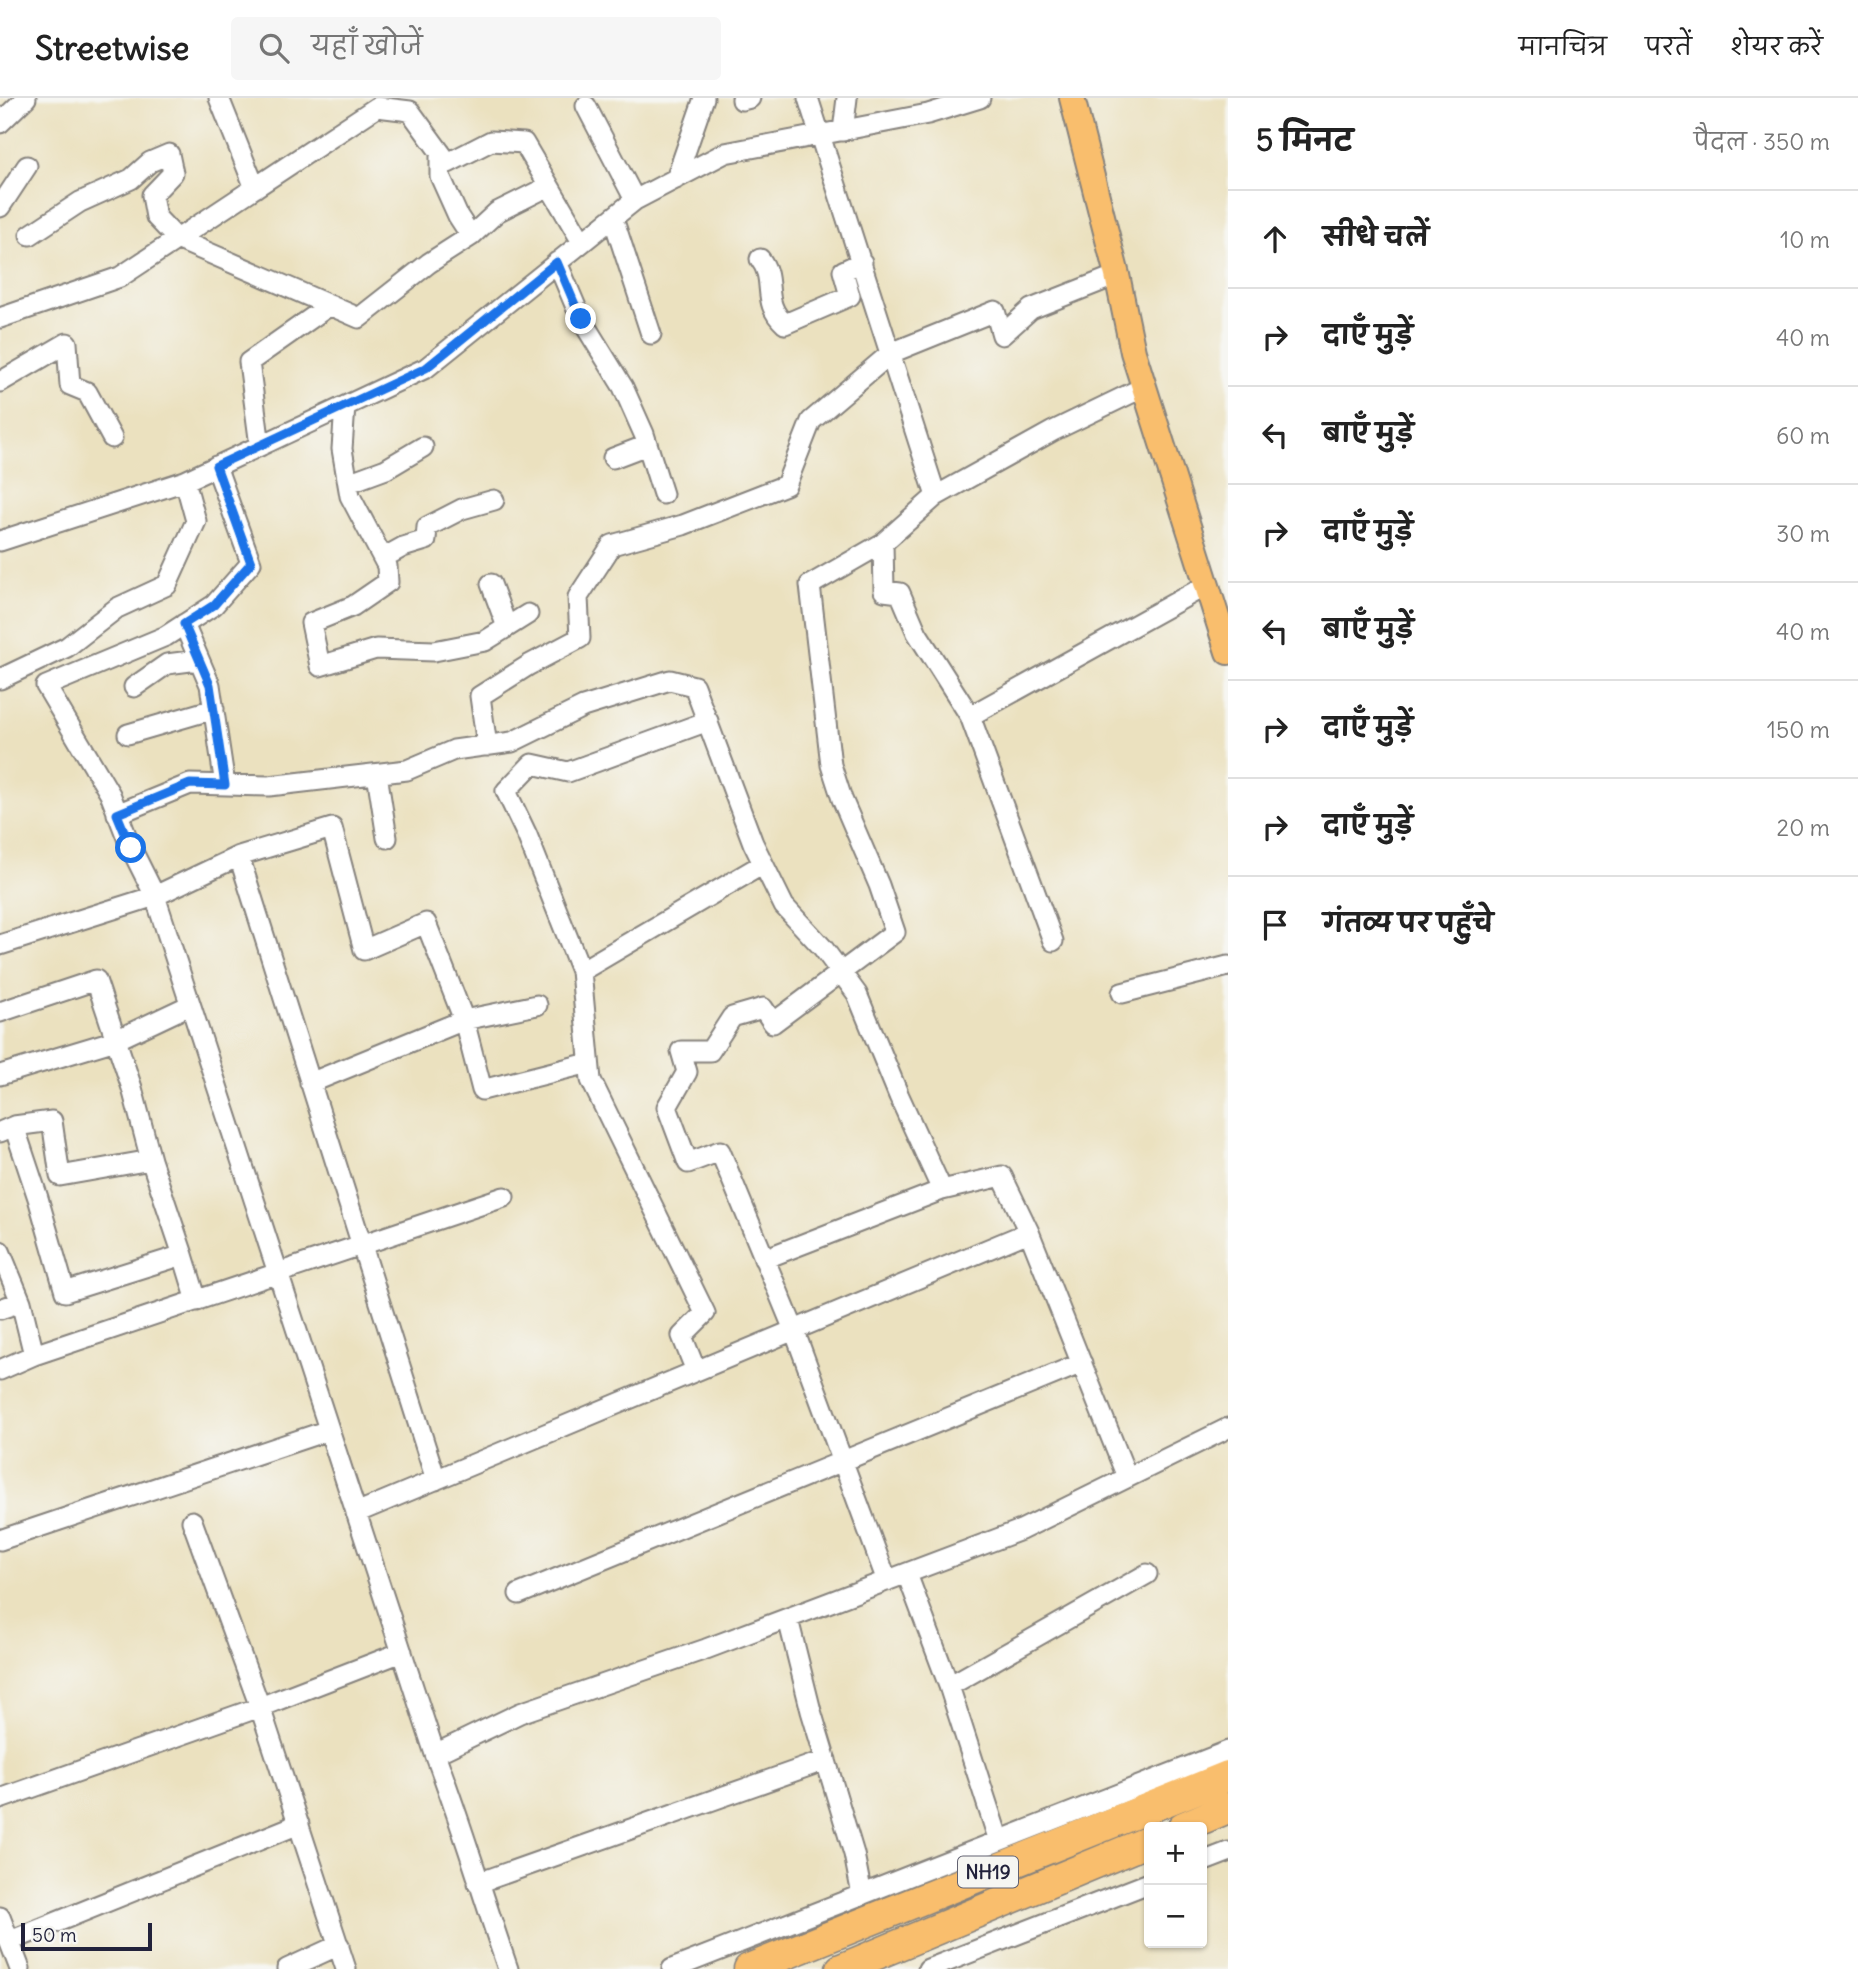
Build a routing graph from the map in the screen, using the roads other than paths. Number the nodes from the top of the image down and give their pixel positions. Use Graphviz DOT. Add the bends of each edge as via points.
graph roads {
  1 [pos="26,98"];
  2 [pos="219,98"];
  3 [pos="704,98"];
  4 [pos="742,98"];
  5 [pos="750,98"];
  6 [pos="808,98"];
  7 [pos="847,98"];
  8 [pos="980,98"];
  9 [pos="1072,98"];
  10 [pos="374,103"];
  11 [pos="586,106"];
  12 [pos="0,122"];
  13 [pos="843,131"];
  14 [pos="821,135"];
  15 [pos="440,152"];
  16 [pos="27,166"];
  17 [pos="676,179"];
  18 [pos="549,186"];
  19 [pos="255,188"];
  20 [pos="635,200"];
  21 [pos="0,206"];
  22 [pos="613,218"];
  23 [pos="30,235"];
  24 [pos="471,236"];
  25 [pos="177,239"];
  26 [pos="582,242"];
  27 [pos="760,259"];
  28 [pos="557,262"];
  29 [pos="862,262"];
  30 [pos="1117,275"];
  31 [pos="330,305"];
  32 [pos="0,318"];
  33 [pos="651,334"];
  34 [pos="891,353"];
  35 [pos="0,382"];
  36 [pos="1144,387"];
  37 [pos="345,405"];
  38 [pos="112,438"];
  39 [pos="647,445"];
  40 [pos="260,446"];
  41 [pos="423,447"];
  42 [pos="613,457"];
  43 [pos="216,466"];
  44 [pos="186,481"];
  45 [pos="348,484"];
  46 [pos="663,494"];
  47 [pos="936,496"];
  48 [pos="494,500"];
  49 [pos="0,541"];
  50 [pos="883,542"];
  51 [pos="383,558"];
  52 [pos="491,584"];
  53 [pos="1207,585"];
  54 [pos="528,614"];
  55 [pos="184,624"];
  56 [pos="507,627"];
  57 [pos="1228,652"];
  58 [pos="198,660"];
  59 [pos="0,679"];
  60 [pos="134,687"];
  61 [pos="214,709"];
  62 [pos="970,716"];
  63 [pos="708,721"];
  64 [pos="542,727"];
  65 [pos="128,734"];
  66 [pos="487,746"];
  67 [pos="532,764"];
  68 [pos="377,774"];
  69 [pos="225,785"];
  70 [pos="117,814"];
  71 [pos="387,838"];
  72 [pos="239,856"];
  73 [pos="763,864"];
  74 [pos="155,896"];
  75 [pos="1053,941"];
  76 [pos="0,945"];
  77 [pos="1228,966"];
  78 [pos="581,971"];
  79 [pos="840,972"];
  80 [pos="1122,993"];
  81 [pos="190,1005"];
  82 [pos="537,1005"];
  83 [pos="0,1012"];
  84 [pos="464,1020"];
  85 [pos="116,1040"];
  86 [pos="589,1063"];
  87 [pos="0,1074"];
  88 [pos="310,1083"];
  89 [pos="7,1129"];
  90 [pos="151,1160"];
  91 [pos="942,1190"];
  92 [pos="504,1197"];
  93 [pos="1029,1232"];
  94 [pos="363,1246"];
  95 [pos="0,1251"];
  96 [pos="184,1255"];
  97 [pos="764,1259"];
  98 [pos="278,1275"];
  99 [pos="197,1301"];
  100 [pos="21,1302"];
  101 [pos="0,1309"];
  102 [pos="794,1330"];
  103 [pos="34,1355"];
  104 [pos="1082,1363"];
  105 [pos="0,1370"];
  106 [pos="696,1371"];
  107 [pos="1228,1428"];
  108 [pos="329,1430"];
  109 [pos="842,1461"];
  110 [pos="1128,1477"];
  111 [pos="436,1480"];
  112 [pos="356,1513"];
  113 [pos="192,1521"];
  114 [pos="0,1541"];
  115 [pos="907,1574"];
  116 [pos="1147,1574"];
  117 [pos="887,1581"];
  118 [pos="519,1594"];
  119 [pos="788,1619"];
  120 [pos="401,1652"];
  121 [pos="949,1686"];
  122 [pos="260,1707"];
  123 [pos="1228,1751"];
  124 [pos="435,1754"];
  125 [pos="826,1760"];
  126 [pos="1228,1776"];
  127 [pos="0,1800"];
  128 [pos="1228,1808"];
  129 [pos="1195,1822"];
  130 [pos="299,1824"];
  131 [pos="999,1841"];
  132 [pos="1144,1843"];
  133 [pos="1228,1852"];
  134 [pos="1207,1860"];
  135 [pos="478,1883"];
  136 [pos="1144,1885"];
  137 [pos="862,1895"];
  138 [pos="0,1917"];
  139 [pos="10,1941"];
  140 [pos="338,1945"];
  141 [pos="20,1969"];
  142 [pos="287,1969"];
  143 [pos="346,1969"];
  144 [pos="508,1969"];
  145 [pos="672,1969"];
  146 [pos="749,1969"];
  147 [pos="841,1969"];
  148 [pos="928,1969"];
  1 -- 12 [label="street"];
  2 -- 19 [label="street"];
  3 -- 17 [label="street"];
  4 -- 5 [label="street"];
  6 -- 14 [label="street"];
  7 -- 13 [label="street"];
  8 -- 13 [label="street"];
  9 -- 30 [label="main road"];
  10 -- 15 [label="street" via="411,111"];
  10 -- 19 [label="street"];
  11 -- 20 [label="street"];
  13 -- 14 [label="street"];
  14 -- 17 [label="street" via="725,153"];
  14 -- 29 [label="street"];
  15 -- 18 [label="street" via="448,163 491,141 524,143"];
  15 -- 24 [label="street" via="440,176"];
  16 -- 21 [label="street"];
  17 -- 20 [label="street"];
  18 -- 24 [label="street" via="497,212"];
  18 -- 26 [label="street"];
  19 -- 25 [label="street"];
  20 -- 22 [label="street"];
  22 -- 26 [label="street"];
  22 -- 33 [label="street"];
  23 -- 25 [label="street" via="169,154 173,173 152,195 156,217"];
  24 -- 31 [label="street" via="429,262 359,318"];
  25 -- 31 [label="street"];
  25 -- 32 [label="street" via="120,276"];
  26 -- 28 [label="street"];
  27 -- 29 [label="street" via="767,268 774,314 785,324 850,296 843,271"];
  28 -- 37 [label="street" via="426,368"];
  28 -- 39 [label="street" via="581,319 623,387"];
  29 -- 34 [label="street"];
  30 -- 34 [label="street" via="1031,309 1002,335 995,312"];
  30 -- 36 [label="main road"];
  31 -- 40 [label="street" via="249,362"];
  34 -- 47 [label="street"];
  34 -- 66 [label="street" via="811,421 786,485 683,525 612,545 578,597 580,638 480,696"];
  35 -- 38 [label="street" via="67,343 70,385 87,392"];
  36 -- 47 [label="street"];
  36 -- 53 [label="main road"];
  37 -- 40 [label="street"];
  37 -- 45 [label="street" via="342,449"];
  39 -- 42 [label="street"];
  39 -- 46 [label="street"];
  40 -- 43 [label="street"];
  41 -- 45 [label="street"];
  43 -- 44 [label="street"];
  43 -- 55 [label="street" via="251,563 214,605"];
  44 -- 49 [label="street"];
  44 -- 59 [label="street" via="196,521 167,585 117,608 67,647"];
  45 -- 51 [label="street"];
  47 -- 50 [label="street"];
  48 -- 51 [label="street" via="462,509 427,527 426,540"];
  50 -- 62 [label="street" via="884,591 900,593 917,633"];
  50 -- 79 [label="street" via="810,585 831,765 895,932"];
  51 -- 56 [label="street" via="388,582 353,607 311,623 320,666 376,649 434,650 485,641"];
  52 -- 56 [label="street"];
  53 -- 57 [label="main road"];
  53 -- 62 [label="street"];
  54 -- 56 [label="street"];
  55 -- 58 [label="street"];
  55 -- 70 [label="street" via="166,636 46,686 110,794"];
  58 -- 60 [label="street" via="167,664"];
  58 -- 61 [label="street" via="210,685"];
  61 -- 65 [label="street"];
  61 -- 69 [label="street"];
  62 -- 75 [label="street"];
  63 -- 64 [label="street" via="694,686 670,680 583,707"];
  63 -- 67 [label="street" via="568,772"];
  63 -- 73 [label="street"];
  64 -- 66 [label="street" via="512,742"];
  64 -- 67 [label="street"];
  66 -- 68 [label="street" via="454,750 407,770"];
  67 -- 78 [label="street" via="506,791"];
  68 -- 69 [label="street" via="269,786"];
  68 -- 71 [label="street"];
  69 -- 70 [label="street" via="190,784"];
  70 -- 74 [label="street"];
  72 -- 74 [label="street"];
  72 -- 84 [label="street" via="332,828 364,950 426,923"];
  72 -- 88 [label="street"];
  73 -- 78 [label="street"];
  73 -- 79 [label="street" via="784,906"];
  74 -- 76 [label="street"];
  74 -- 81 [label="street"];
  77 -- 80 [label="street"];
  78 -- 86 [label="street"];
  79 -- 91 [label="street" via="857,994"];
  79 -- 97 [label="street" via="772,1023 763,1008 732,1017 710,1051 681,1051 687,1072 667,1107 688,1163 720,1152"];
  81 -- 85 [label="street"];
  81 -- 98 [label="street"];
  82 -- 84 [label="street"];
  83 -- 85 [label="street" via="96,980"];
  84 -- 86 [label="street" via="482,1090"];
  84 -- 88 [label="street"];
  85 -- 87 [label="street"];
  85 -- 90 [label="street"];
  86 -- 106 [label="street" via="591,1080 705,1312 682,1336"];
  88 -- 94 [label="street"];
  89 -- 90 [label="street" via="52,1121 61,1177"];
  89 -- 96 [label="street" via="38,1198 65,1292"];
  90 -- 96 [label="street"];
  91 -- 93 [label="street" via="1002,1176"];
  91 -- 97 [label="street"];
  92 -- 94 [label="street"];
  93 -- 102 [label="street"];
  93 -- 104 [label="street"];
  94 -- 98 [label="street"];
  94 -- 111 [label="street"];
  95 -- 100 [label="street"];
  96 -- 99 [label="street"];
  97 -- 102 [label="street"];
  98 -- 99 [label="street"];
  98 -- 108 [label="street"];
  99 -- 103 [label="street"];
  100 -- 101 [label="street"];
  100 -- 103 [label="street"];
  102 -- 106 [label="street"];
  102 -- 109 [label="street"];
  103 -- 105 [label="street"];
  104 -- 109 [label="street"];
  104 -- 110 [label="street"];
  106 -- 111 [label="street"];
  107 -- 110 [label="street"];
  108 -- 112 [label="street"];
  108 -- 114 [label="street"];
  109 -- 117 [label="street"];
  109 -- 118 [label="street"];
  110 -- 115 [label="street" via="1021,1530"];
  111 -- 112 [label="street"];
  112 -- 120 [label="street"];
  113 -- 122 [label="street"];
  115 -- 117 [label="street"];
  115 -- 121 [label="street"];
  116 -- 121 [label="street"];
  117 -- 119 [label="street"];
  119 -- 124 [label="street" via="520,1713"];
  119 -- 125 [label="street"];
  120 -- 122 [label="street"];
  120 -- 124 [label="street"];
  121 -- 131 [label="street"];
  122 -- 127 [label="street"];
  122 -- 130 [label="street"];
  123 -- 131 [label="street"];
  124 -- 135 [label="street"];
  125 -- 135 [label="street"];
  125 -- 137 [label="street"];
  126 -- 146 [label="highway, NH19"];
  128 -- 129 [label="highway"];
  130 -- 139 [label="street"];
  130 -- 140 [label="street"];
  131 -- 137 [label="street"];
  132 -- 147 [label="highway, NH19"];
  133 -- 134 [label="street"];
  135 -- 144 [label="street"];
  136 -- 148 [label="street"];
  137 -- 145 [label="street"];
  138 -- 139 [label="street"];
  139 -- 141 [label="street"];
  140 -- 142 [label="street"];
  140 -- 143 [label="street"];
}
